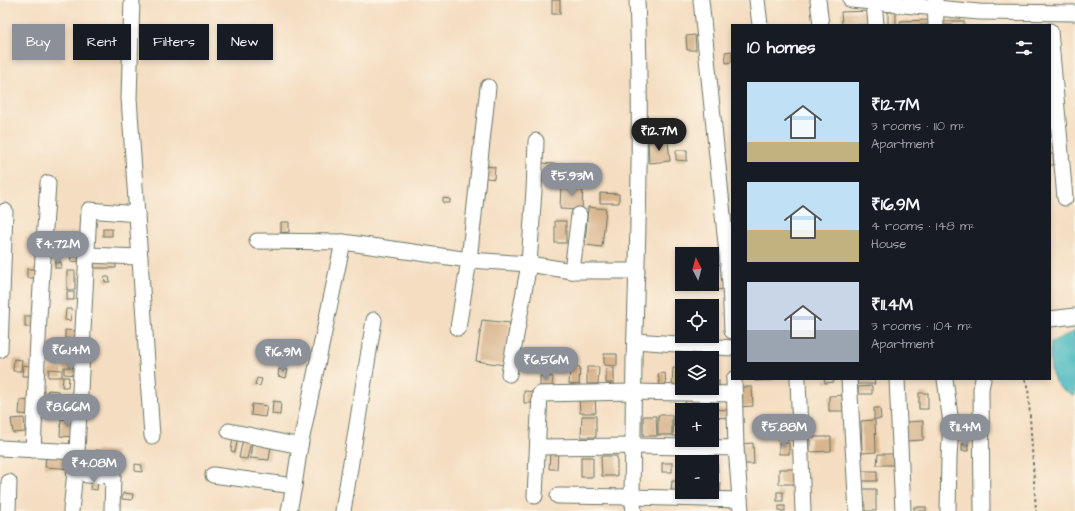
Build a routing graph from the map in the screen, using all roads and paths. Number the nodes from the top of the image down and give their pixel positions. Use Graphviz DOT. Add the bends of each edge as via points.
graph roads {
  1 [pos="132,0"];
  2 [pos="637,0"];
  3 [pos="701,0"];
  4 [pos="757,0"];
  5 [pos="818,0"];
  6 [pos="851,0"];
  7 [pos="878,2"];
  8 [pos="934,4"];
  9 [pos="980,6"];
  10 [pos="1049,13"];
  11 [pos="1075,13"];
  12 [pos="1002,18"];
  13 [pos="760,24"];
  14 [pos="821,24"];
  15 [pos="876,24"];
  16 [pos="936,24"];
  17 [pos="1051,42"];
  18 [pos="488,88"];
  19 [pos="536,140"];
  20 [pos="48,183"];
  21 [pos="1065,198"];
  22 [pos="5,211"];
  23 [pos="137,214"];
  24 [pos="579,215"];
  25 [pos="257,241"];
  26 [pos="343,242"];
  27 [pos="87,255"];
  28 [pos="140,257"];
  29 [pos="469,260"];
  30 [pos="529,264"];
  31 [pos="572,271"];
  32 [pos="637,271"];
  33 [pos="731,283"];
  34 [pos="1075,316"];
  35 [pos="1051,319"];
  36 [pos="374,320"];
  37 [pos="458,328"];
  38 [pos="635,340"];
  39 [pos="731,348"];
  40 [pos="0,350"];
  41 [pos="509,374"];
  42 [pos="734,380"];
  43 [pos="798,380"];
  44 [pos="849,380"];
  45 [pos="897,380"];
  46 [pos="945,380"];
  47 [pos="983,380"];
  48 [pos="1025,380"];
  49 [pos="633,392"];
  50 [pos="734,394"];
  51 [pos="229,431"];
  52 [pos="152,436"];
  53 [pos="300,446"];
  54 [pos="634,446"];
  55 [pos="538,447"];
  56 [pos="0,448"];
  57 [pos="736,448"];
  58 [pos="33,450"];
  59 [pos="77,452"];
  60 [pos="213,475"];
  61 [pos="9,482"];
  62 [pos="294,486"];
  63 [pos="535,496"];
  64 [pos="558,496"];
  65 [pos="633,504"];
  66 [pos="741,505"];
  67 [pos="8,511"];
  68 [pos="71,511"];
  69 [pos="112,511"];
  70 [pos="289,511"];
  71 [pos="343,511"];
  72 [pos="803,511"];
  73 [pos="857,511"];
  74 [pos="902,511"];
  75 [pos="948,511"];
  76 [pos="982,511"];
  77 [pos="1036,511"];
  1 -- 23 [label="street" via="129,98"];
  2 -- 32 [label="street" via="640,126"];
  3 -- 33 [label="street"];
  4 -- 13 [label="street"];
  5 -- 14 [label="street"];
  6 -- 7 [label="street"];
  7 -- 8 [label="street"];
  7 -- 15 [label="street"];
  8 -- 9 [label="street"];
  8 -- 16 [label="street"];
  9 -- 12 [label="street"];
  10 -- 11 [label="street"];
  10 -- 12 [label="street"];
  17 -- 21 [label="street"];
  18 -- 29 [label="street"];
  19 -- 30 [label="street"];
  20 -- 58 [label="street"];
  22 -- 40 [label="street"];
  23 -- 27 [label="street" via="89,210"];
  23 -- 28 [label="street"];
  24 -- 31 [label="street"];
  25 -- 26 [label="street"];
  26 -- 29 [label="street"];
  26 -- 53 [label="street"];
  27 -- 28 [label="street"];
  27 -- 59 [label="street"];
  28 -- 52 [label="street"];
  29 -- 30 [label="street"];
  29 -- 37 [label="street"];
  30 -- 31 [label="street"];
  30 -- 41 [label="street"];
  31 -- 32 [label="street"];
  32 -- 38 [label="street"];
  34 -- 35 [label="street"];
  36 -- 71 [label="street"];
  38 -- 39 [label="street"];
  38 -- 49 [label="street"];
  42 -- 50 [label="street"];
  43 -- 72 [label="street"];
  44 -- 73 [label="street"];
  45 -- 74 [label="street"];
  46 -- 75 [label="street" via="951,423"];
  47 -- 76 [label="street" via="980,389"];
  48 -- 77 [label="path" via="1028,386"];
  49 -- 50 [label="street"];
  49 -- 54 [label="street"];
  49 -- 55 [label="street" via="540,394"];
  50 -- 57 [label="street"];
  51 -- 53 [label="street"];
  53 -- 62 [label="street"];
  54 -- 55 [label="street"];
  54 -- 57 [label="street"];
  54 -- 65 [label="street"];
  55 -- 63 [label="street"];
  56 -- 58 [label="street"];
  57 -- 66 [label="street"];
  58 -- 59 [label="street"];
  59 -- 68 [label="street"];
  59 -- 69 [label="street" via="87,475 113,476"];
  60 -- 62 [label="street"];
  61 -- 67 [label="street"];
  62 -- 70 [label="street"];
  64 -- 65 [label="street"];
  65 -- 66 [label="street"];
}
